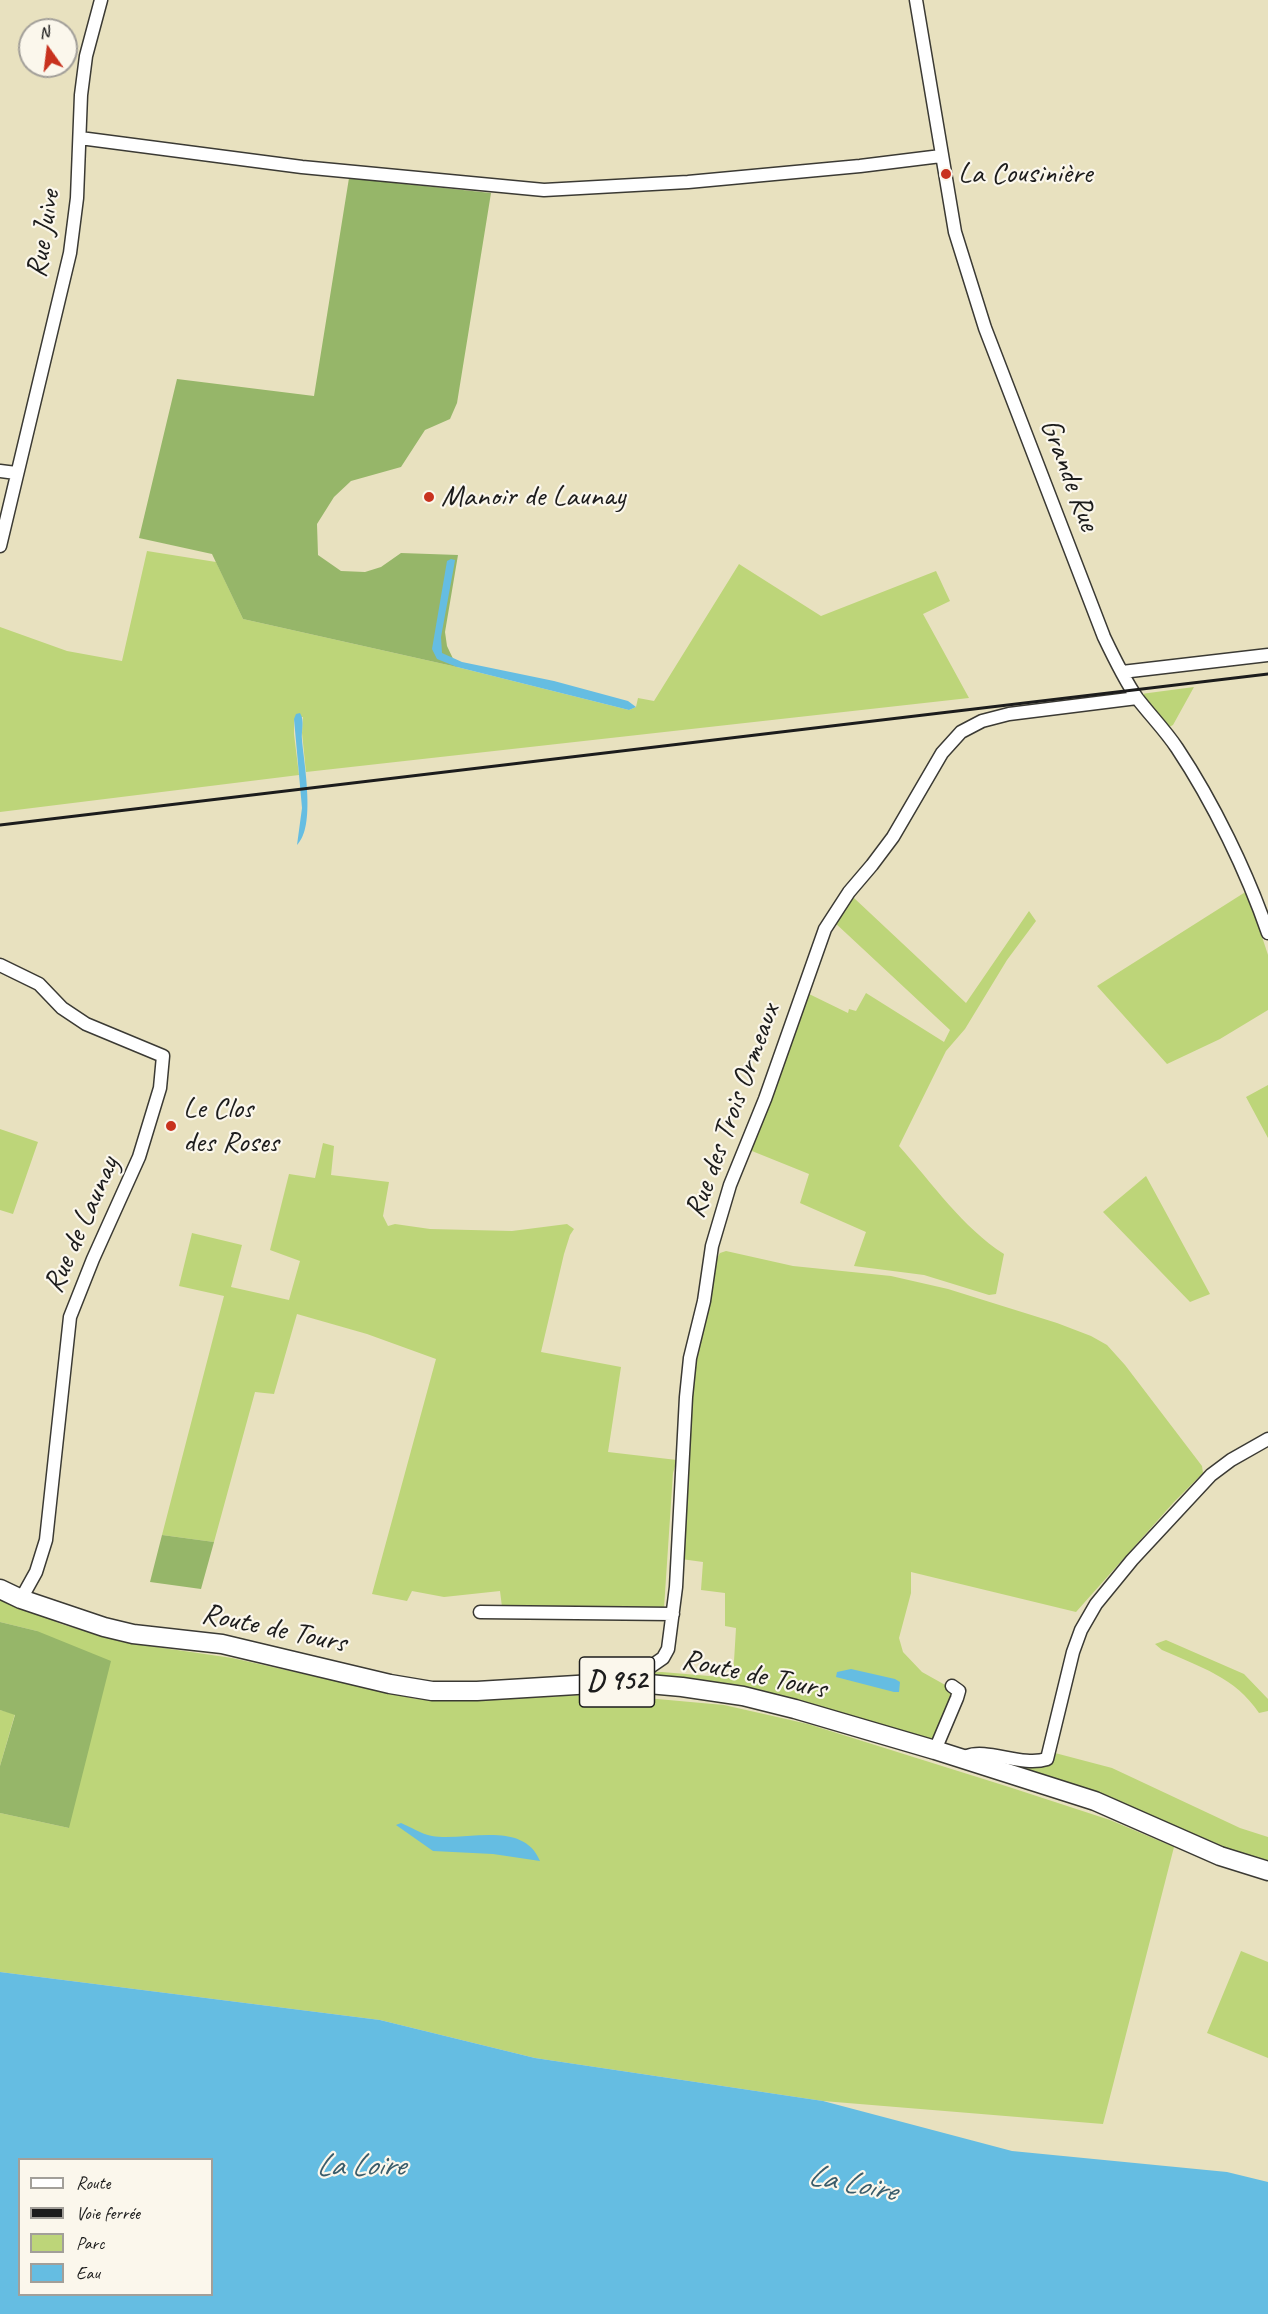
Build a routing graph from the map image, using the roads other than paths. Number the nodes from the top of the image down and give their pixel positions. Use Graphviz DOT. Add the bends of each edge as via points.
graph roads {
  1 [pos="101,0"];
  2 [pos="916,0"];
  3 [pos="80,138"];
  4 [pos="941,156"];
  5 [pos="0,471"];
  6 [pos="16,473"];
  7 [pos="0,546"];
  8 [pos="1268,655"];
  9 [pos="1122,672"];
  10 [pos="1137,698"];
  11 [pos="1268,933"];
  12 [pos="0,965"];
  13 [pos="1268,1439"];
  14 [pos="0,1589"];
  15 [pos="21,1599"];
  16 [pos="480,1612"];
  17 [pos="673,1614"];
  18 [pos="597,1683"];
  19 [pos="952,1686"];
  20 [pos="934,1750"];
  21 [pos="963,1759"];
  22 [pos="1268,1871"];
  1 -- 3 [label="street, Rue Juive" via="86,56"];
  2 -- 4 [label="street, Grande Rue"];
  3 -- 4 [label="street" via="302,167 544,190 688,182"];
  3 -- 6 [label="street, Rue Juive" via="70,253"];
  4 -- 9 [label="street, Grande Rue" via="955,232 985,328 1096,617"];
  5 -- 6 [label="street"];
  6 -- 7 [label="street, Rue Juive"];
  8 -- 9 [label="street"];
  9 -- 10 [label="street, Grande Rue"];
  10 -- 11 [label="street, Grande Rue" via="1189,767 1229,843"];
  10 -- 17 [label="street, Rue des Trois Ormeaux" via="1009,714 961,732 942,753 893,837 825,929 730,1185 712,1246 690,1359"];
  12 -- 15 [label="street, Rue de Launay" via="39,984 62,1008 86,1024 163,1056 160,1088 139,1157 70,1317 46,1540 36,1572"];
  13 -- 21 [label="street" via="1211,1475 1096,1604 1073,1652 1047,1759 1038,1762 970,1755"];
  14 -- 15 [label="main road, Route de Tours / D 952"];
  15 -- 18 [label="main road, Route de Tours / D 952" via="133,1634 222,1644 432,1691"];
  16 -- 17 [label="street"];
  17 -- 18 [label="street, Rue des Trois Ormeaux" via="663,1658 650,1667 600,1676"];
  18 -- 20 [label="main road, Route de Tours / D 952" via="682,1687 742,1696"];
  19 -- 20 [label="street" via="959,1691"];
  20 -- 21 [label="main road, Route de Tours / D 952"];
  21 -- 22 [label="main road, Route de Tours / D 952" via="1095,1801 1220,1856"];
}
